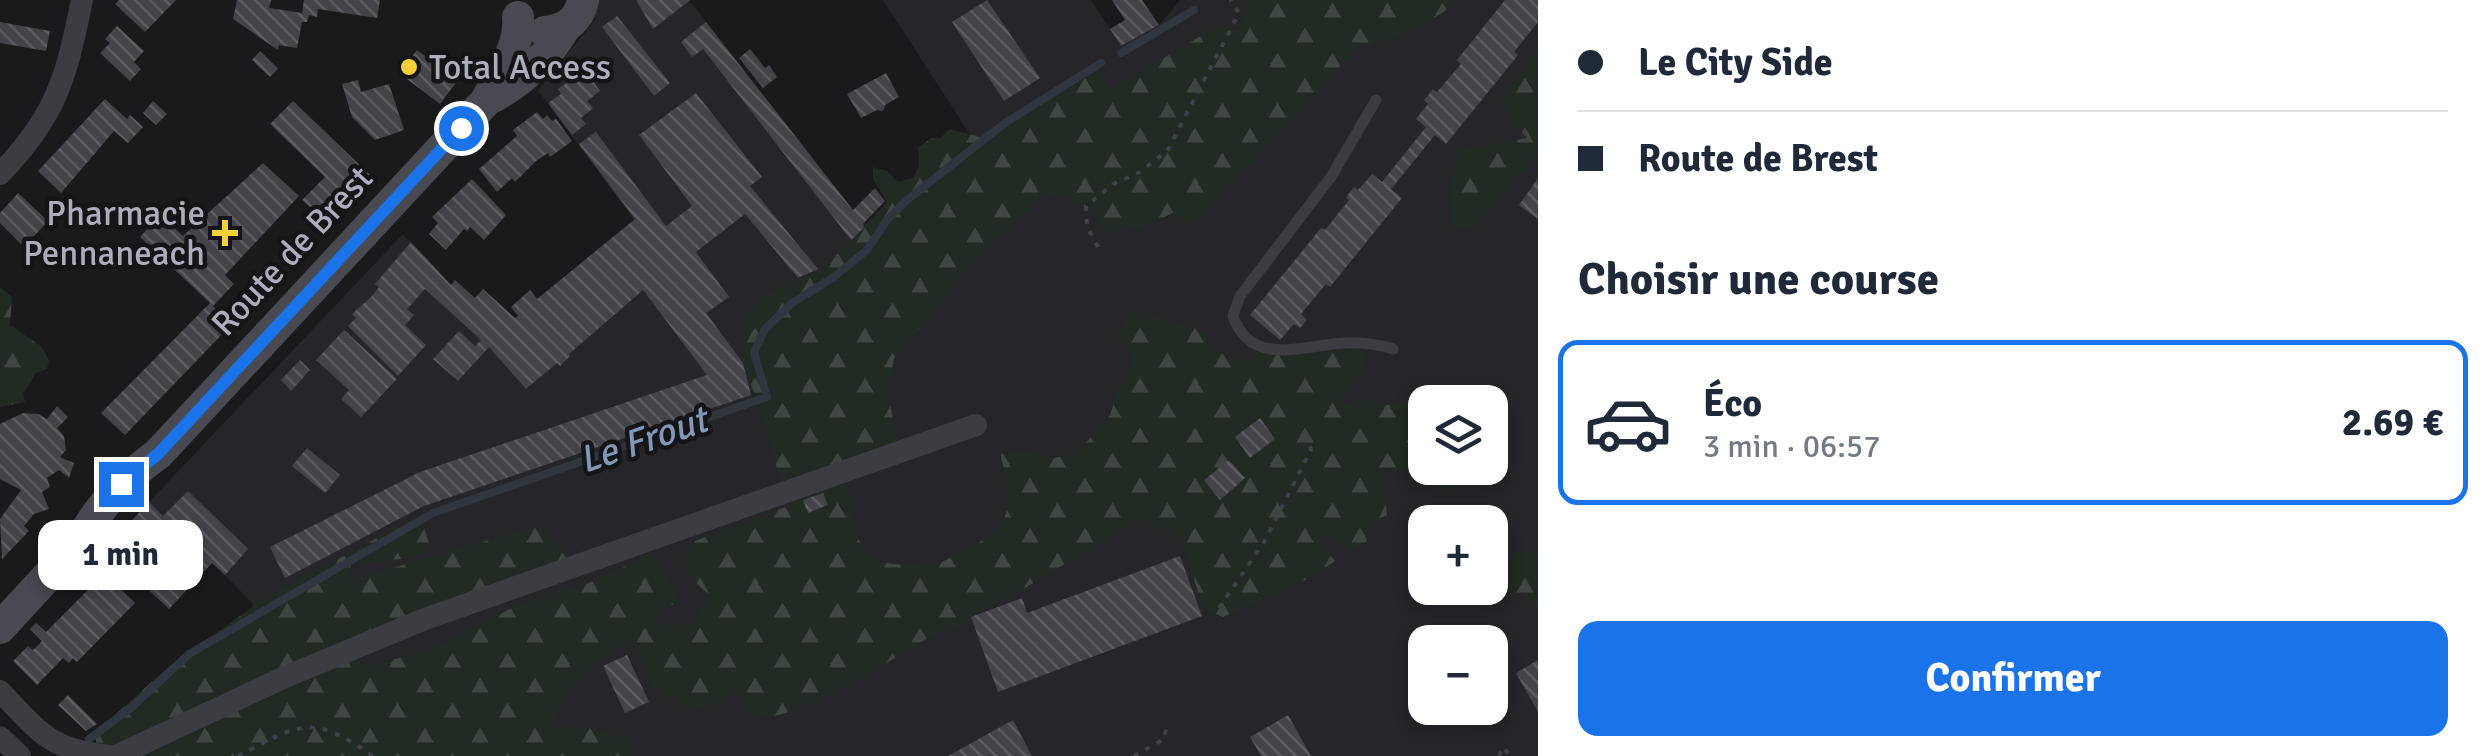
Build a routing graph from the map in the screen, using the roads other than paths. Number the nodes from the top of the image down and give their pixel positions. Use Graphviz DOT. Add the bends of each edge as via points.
graph roads {
  1 [pos="82,0"];
  2 [pos="514,8"];
  3 [pos="580,8"];
  4 [pos="1376,100"];
  5 [pos="484,102"];
  6 [pos="0,174"];
  7 [pos="1392,349"];
  8 [pos="976,424"];
  9 [pos="0,628"];
  10 [pos="0,692"];
  11 [pos="0,736"];
  12 [pos="20,756"];
  13 [pos="114,756"];
  1 -- 6 [label="street" via="53,106"];
  2 -- 3 [label="main road" via="525,24 545,32"];
  2 -- 5 [label="main road, Route de Brest" via="519,26 511,52"];
  3 -- 5 [label="main road, Route de Brest" via="552,49"];
  4 -- 7 [label="lane" via="1331,177 1240,296 1233,316 1242,336 1270,350 1348,342"];
  5 -- 9 [label="main road, Route de Brest" via="158,454 133,494 80,540"];
  8 -- 13 [label="street" via="425,619"];
  10 -- 13 [label="street" via="49,740 75,752"];
  11 -- 12 [label="street"];
}
